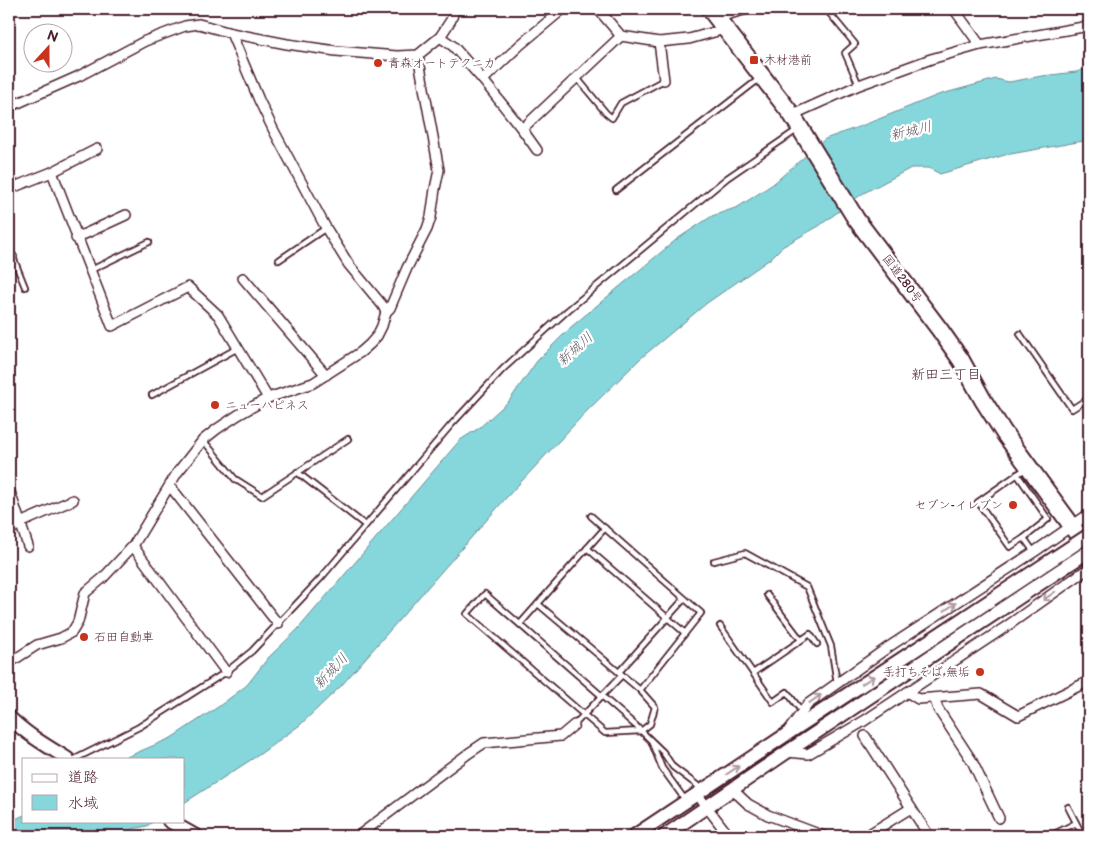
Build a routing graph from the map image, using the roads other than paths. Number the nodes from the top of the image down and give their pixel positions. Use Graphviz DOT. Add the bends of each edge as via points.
graph roads {
  1 [pos="455,9"];
  2 [pos="563,9"];
  3 [pos="598,9"];
  4 [pos="755,9"];
  5 [pos="826,9"];
  6 [pos="954,9"];
  7 [pos="718,19"];
  8 [pos="1089,26"];
  9 [pos="231,34"];
  10 [pos="440,36"];
  11 [pos="621,36"];
  12 [pos="659,42"];
  13 [pos="980,45"];
  14 [pos="418,55"];
  15 [pos="763,76"];
  16 [pos="577,78"];
  17 [pos="483,80"];
  18 [pos="664,80"];
  19 [pos="859,85"];
  20 [pos="9,107"];
  21 [pos="799,126"];
  22 [pos="522,129"];
  23 [pos="97,149"];
  24 [pos="537,150"];
  25 [pos="52,172"];
  26 [pos="9,189"];
  27 [pos="616,190"];
  28 [pos="126,215"];
  29 [pos="326,228"];
  30 [pos="76,238"];
  31 [pos="149,242"];
  32 [pos="9,247"];
  33 [pos="10,257"];
  34 [pos="279,260"];
  35 [pos="90,271"];
  36 [pos="243,278"];
  37 [pos="25,287"];
  38 [pos="386,312"];
  39 [pos="1020,334"];
  40 [pos="238,348"];
  41 [pos="326,375"];
  42 [pos="152,395"];
  43 [pos="268,398"];
  44 [pos="1089,398"];
  45 [pos="348,439"];
  46 [pos="203,440"];
  47 [pos="1023,470"];
  48 [pos="297,472"];
  49 [pos="170,486"];
  50 [pos="9,489"];
  51 [pos="73,500"];
  52 [pos="1089,514"];
  53 [pos="591,516"];
  54 [pos="20,524"];
  55 [pos="365,525"];
  56 [pos="1072,526"];
  57 [pos="604,528"];
  58 [pos="9,531"];
  59 [pos="1089,534"];
  60 [pos="1024,538"];
  61 [pos="28,546"];
  62 [pos="133,546"];
  63 [pos="587,548"];
  64 [pos="1089,551"];
  65 [pos="1034,552"];
  66 [pos="714,561"];
  67 [pos="1089,568"];
  68 [pos="767,595"];
  69 [pos="684,598"];
  70 [pos="538,604"];
  71 [pos="667,617"];
  72 [pos="278,624"];
  73 [pos="520,624"];
  74 [pos="720,626"];
  75 [pos="685,633"];
  76 [pos="801,640"];
  77 [pos="817,644"];
  78 [pos="9,663"];
  79 [pos="226,672"];
  80 [pos="753,673"];
  81 [pos="620,674"];
  82 [pos="1089,681"];
  83 [pos="837,684"];
  84 [pos="640,690"];
  85 [pos="907,692"];
  86 [pos="602,696"];
  87 [pos="934,698"];
  88 [pos="802,712"];
  89 [pos="584,715"];
  90 [pos="9,717"];
  91 [pos="574,725"];
  92 [pos="641,731"];
  93 [pos="784,736"];
  94 [pos="865,736"];
  95 [pos="652,742"];
  96 [pos="787,752"];
  97 [pos="66,758"];
  98 [pos="77,758"];
  99 [pos="733,790"];
  100 [pos="696,795"];
  101 [pos="707,807"];
  102 [pos="911,808"];
  103 [pos="1068,808"];
  104 [pos="999,818"];
  105 [pos="1076,823"];
  106 [pos="176,828"];
  107 [pos="196,836"];
  108 [pos="362,836"];
  109 [pos="634,836"];
  110 [pos="664,836"];
  111 [pos="729,836"];
  112 [pos="824,836"];
  113 [pos="866,836"];
  114 [pos="929,836"];
  115 [pos="1050,836"];
  116 [pos="1083,836"];
  1 -- 10 [label="street"];
  2 -- 17 [label="street"];
  3 -- 11 [label="street"];
  4 -- 7 [label="lane"];
  5 -- 19 [label="lane" via="855,44 845,53"];
  6 -- 13 [label="street"];
  7 -- 12 [label="street" via="689,39"];
  7 -- 15 [label="highway, 国道280号"];
  8 -- 13 [label="street"];
  9 -- 14 [label="street" via="336,51"];
  9 -- 20 [label="street" via="199,24 185,26 145,41 79,76"];
  9 -- 29 [label="street" via="274,131"];
  10 -- 14 [label="street"];
  10 -- 17 [label="street"];
  11 -- 12 [label="street"];
  11 -- 16 [label="street"];
  12 -- 18 [label="street"];
  13 -- 19 [label="street"];
  14 -- 38 [label="street" via="439,170 427,230"];
  15 -- 21 [label="highway, 国道280号"];
  15 -- 27 [label="lane"];
  16 -- 18 [label="lane" via="612,118 621,102"];
  16 -- 22 [label="street"];
  17 -- 22 [label="street"];
  19 -- 21 [label="street"];
  21 -- 47 [label="highway, 国道280号" via="856,218 961,360"];
  21 -- 55 [label="lane" via="727,178 510,362 450,425"];
  22 -- 24 [label="street"];
  23 -- 25 [label="street"];
  25 -- 26 [label="street"];
  25 -- 30 [label="street"];
  28 -- 30 [label="street"];
  29 -- 34 [label="lane"];
  29 -- 38 [label="street" via="349,265"];
  30 -- 35 [label="street"];
  31 -- 35 [label="lane"];
  32 -- 33 [label="lane"];
  33 -- 37 [label="lane"];
  35 -- 40 [label="street" via="112,326 188,287 218,315"];
  36 -- 41 [label="street"];
  38 -- 41 [label="street" via="382,326 370,344"];
  39 -- 44 [label="lane" via="1072,409"];
  40 -- 42 [label="lane"];
  40 -- 43 [label="street"];
  41 -- 43 [label="street" via="313,383"];
  43 -- 46 [label="street"];
  45 -- 48 [label="lane"];
  46 -- 48 [label="lane" via="235,479 262,496"];
  46 -- 49 [label="street"];
  47 -- 56 [label="highway, 国道280号"];
  47 -- 60 [label="lane" via="1048,520"];
  47 -- 60 [label="lane" via="978,502 1010,547"];
  48 -- 55 [label="lane"];
  49 -- 62 [label="street"];
  49 -- 72 [label="street"];
  50 -- 54 [label="street"];
  51 -- 54 [label="street"];
  52 -- 56 [label="street"];
  53 -- 57 [label="lane"];
  54 -- 58 [label="street"];
  54 -- 61 [label="street"];
  55 -- 72 [label="lane"];
  56 -- 64 [label="highway, 国道280号"];
  56 -- 65 [label="street"];
  57 -- 63 [label="lane"];
  57 -- 69 [label="lane"];
  93 -- 59 [label="street, one-way, bridge"];
  60 -- 65 [label="lane"];
  62 -- 78 [label="street" via="85,593 78,622 72,632 37,645"];
  62 -- 79 [label="street"];
  63 -- 70 [label="lane"];
  63 -- 71 [label="lane"];
  64 -- 96 [label="street, bridge"];
  83 -- 65 [label="street, one-way"];
  66 -- 83 [label="lane" via="745,553 807,587 831,646"];
  67 -- 85 [label="street, one-way"];
  68 -- 76 [label="lane"];
  69 -- 71 [label="lane"];
  69 -- 75 [label="lane" via="701,613"];
  70 -- 73 [label="lane"];
  70 -- 81 [label="lane"];
  71 -- 75 [label="lane"];
  71 -- 81 [label="lane"];
  72 -- 79 [label="lane"];
  73 -- 86 [label="lane"];
  73 -- 89 [label="lane" via="485,594 467,614"];
  74 -- 80 [label="lane"];
  75 -- 84 [label="lane"];
  76 -- 77 [label="lane" via="810,634"];
  76 -- 80 [label="lane"];
  79 -- 98 [label="lane" via="139,727"];
  80 -- 88 [label="lane" via="773,702 787,692"];
  81 -- 84 [label="lane"];
  81 -- 86 [label="lane"];
  82 -- 87 [label="street" via="1018,716 981,694"];
  88 -- 83 [label="street, one-way"];
  84 -- 92 [label="lane" via="655,707 650,724"];
  85 -- 87 [label="street" via="918,699"];
  85 -- 96 [label="street" via="808,754"];
  86 -- 89 [label="lane"];
  86 -- 92 [label="lane"];
  87 -- 104 [label="street" via="972,761"];
  88 -- 93 [label="street"];
  89 -- 91 [label="lane"];
  89 -- 92 [label="lane" via="605,733"];
  90 -- 97 [label="street"];
  91 -- 108 [label="street" via="561,736 484,743"];
  92 -- 95 [label="lane"];
  100 -- 93 [label="street, one-way"];
  94 -- 102 [label="street"];
  95 -- 100 [label="lane"];
  95 -- 100 [label="lane" via="662,768"];
  96 -- 99 [label="street"];
  99 -- 101 [label="street"];
  99 -- 112 [label="street" via="748,804 768,815"];
  100 -- 101 [label="street"];
  100 -- 109 [label="street"];
  101 -- 110 [label="street"];
  101 -- 111 [label="street"];
  102 -- 113 [label="street"];
  102 -- 114 [label="street"];
  103 -- 105 [label="lane"];
  105 -- 115 [label="lane"];
  105 -- 116 [label="lane"];
  106 -- 107 [label="street"];
}
